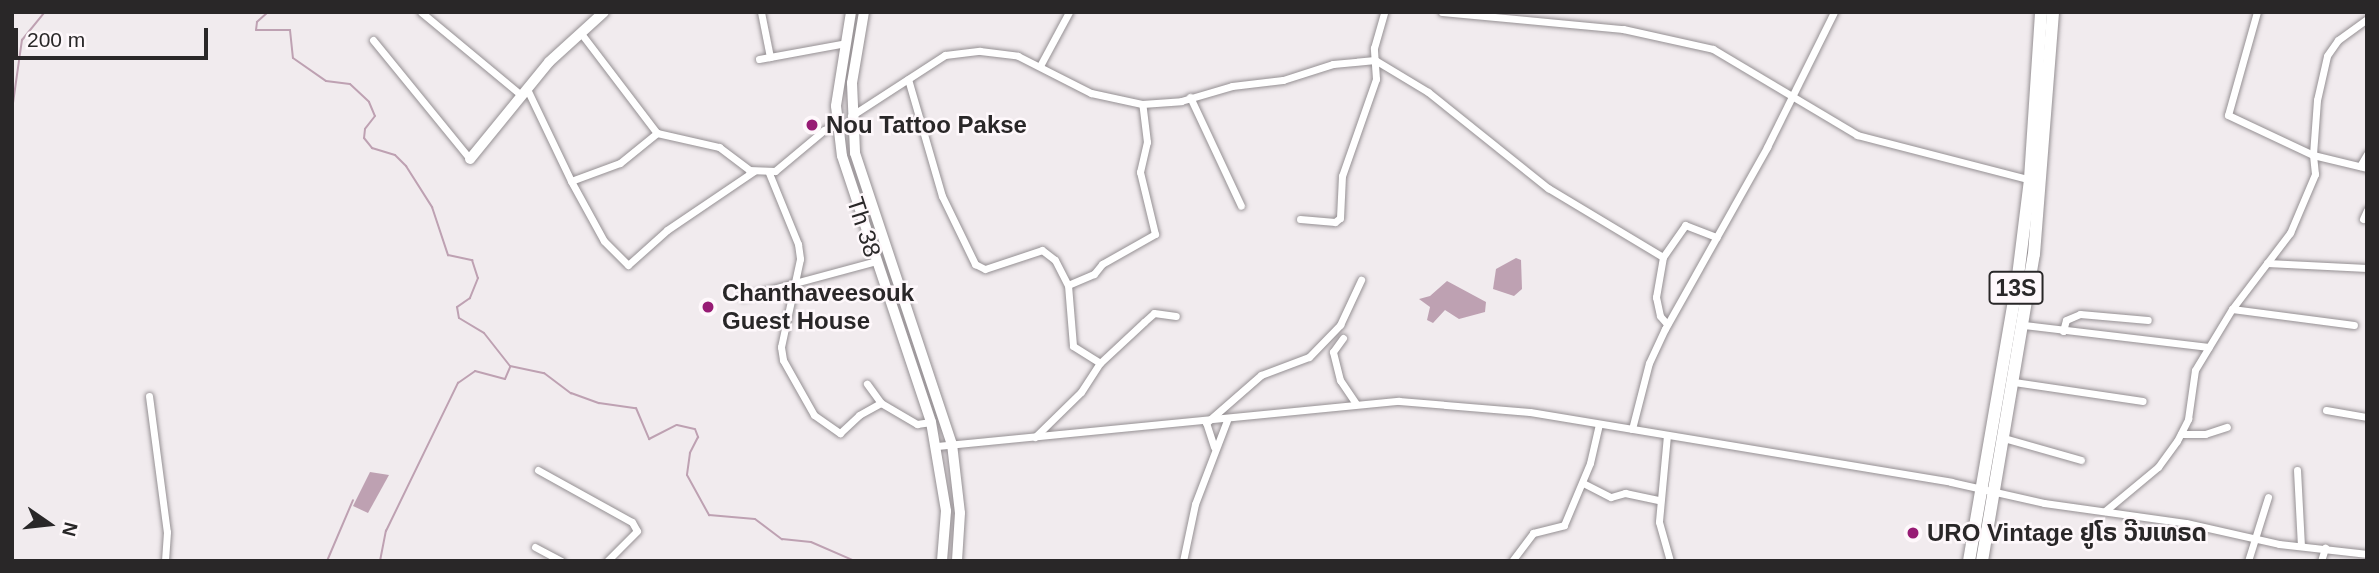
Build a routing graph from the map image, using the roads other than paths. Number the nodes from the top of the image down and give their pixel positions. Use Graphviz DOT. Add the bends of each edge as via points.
graph roads {
  1 [pos="421,12"];
  2 [pos="604,12"];
  3 [pos="761,12"];
  4 [pos="851,12"];
  5 [pos="864,12"];
  6 [pos="1069,12"];
  7 [pos="1384,12"];
  8 [pos="1443,12"];
  9 [pos="1834,12"];
  10 [pos="2041,12"];
  11 [pos="2053,12"];
  12 [pos="2257,12"];
  13 [pos="2367,19"];
  14 [pos="580,32"];
  15 [pos="373,40"];
  16 [pos="846,43"];
  17 [pos="770,57"];
  18 [pos="758,59"];
  19 [pos="1375,60"];
  20 [pos="1041,64"];
  21 [pos="908,79"];
  22 [pos="525,92"];
  23 [pos="1190,97"];
  24 [pos="1793,97"];
  25 [pos="1142,104"];
  26 [pos="851,117"];
  27 [pos="837,125"];
  28 [pos="657,133"];
  29 [pos="855,153"];
  30 [pos="2367,154"];
  31 [pos="2313,155"];
  32 [pos="842,156"];
  33 [pos="470,159"];
  34 [pos="2363,167"];
  35 [pos="754,171"];
  36 [pos="769,173"];
  37 [pos="571,181"];
  38 [pos="2036,181"];
  39 [pos="1241,206"];
  40 [pos="2367,210"];
  41 [pos="1300,219"];
  42 [pos="2363,219"];
  43 [pos="1717,237"];
  44 [pos="1663,257"];
  45 [pos="876,261"];
  46 [pos="2267,262"];
  47 [pos="2367,268"];
  48 [pos="1361,280"];
  49 [pos="798,282"];
  50 [pos="1068,285"];
  51 [pos="743,297"];
  52 [pos="2021,299"];
  53 [pos="2232,309"];
  54 [pos="1176,316"];
  55 [pos="2148,320"];
  56 [pos="1667,324"];
  57 [pos="2354,324"];
  58 [pos="2024,325"];
  59 [pos="2063,331"];
  60 [pos="1343,338"];
  61 [pos="2209,346"];
  62 [pos="1100,363"];
  63 [pos="2014,382"];
  64 [pos="867,384"];
  65 [pos="149,396"];
  66 [pos="2143,401"];
  67 [pos="881,403"];
  68 [pos="1356,404"];
  69 [pos="2326,410"];
  70 [pos="2367,417"];
  71 [pos="1227,420"];
  72 [pos="930,422"];
  73 [pos="1206,423"];
  74 [pos="1599,424"];
  75 [pos="2227,427"];
  76 [pos="1632,429"];
  77 [pos="2181,434"];
  78 [pos="1667,435"];
  79 [pos="1035,437"];
  80 [pos="2004,438"];
  81 [pos="952,444"];
  82 [pos="937,446"];
  83 [pos="1214,447"];
  84 [pos="2081,460"];
  85 [pos="538,470"];
  86 [pos="2297,470"];
  87 [pos="1583,484"];
  88 [pos="1981,488"];
  89 [pos="1994,491"];
  90 [pos="2268,496"];
  91 [pos="1659,499"];
  92 [pos="2105,511"];
  93 [pos="2252,539"];
  94 [pos="2301,546"];
  95 [pos="535,547"];
  96 [pos="2325,548"];
  97 [pos="2367,554"];
  98 [pos="165,561"];
  99 [pos="561,561"];
  100 [pos="607,561"];
  101 [pos="942,561"];
  102 [pos="957,561"];
  103 [pos="1183,561"];
  104 [pos="1512,561"];
  105 [pos="1670,561"];
  106 [pos="1969,561"];
  107 [pos="1982,561"];
  108 [pos="2248,561"];
  109 [pos="2320,561"];
  1 -- 22 [label="street"];
  2 -- 14 [label="street"];
  3 -- 17 [label="street"];
  4 -- 16 [label="street, Th 38"];
  5 -- 26 [label="street, Th 38"];
  6 -- 20 [label="street"];
  7 -- 19 [label="street"];
  8 -- 24 [label="street" via="1623,29 1678,40 1722,53"];
  9 -- 24 [label="street"];
  10 -- 38 [label="highway, 13S"];
  11 -- 38 [label="highway, 13S"];
  12 -- 31 [label="street" via="2228,115"];
  13 -- 31 [label="street" via="2337,40 2327,56 2317,100"];
  14 -- 22 [label="street"];
  14 -- 28 [label="street"];
  15 -- 33 [label="street"];
  16 -- 17 [label="street"];
  16 -- 27 [label="street, Th 38"];
  17 -- 18 [label="street"];
  19 -- 23 [label="street" via="1333,64 1283,80"];
  19 -- 41 [label="street" via="1376,79 1342,176 1340,218 1335,222"];
  19 -- 44 [label="street" via="1428,92 1548,188"];
  20 -- 21 [label="street" via="1002,53 945,55"];
  20 -- 25 [label="street" via="1091,93"];
  21 -- 26 [label="street"];
  21 -- 50 [label="street" via="942,196 975,264 985,269 1042,250 1055,260"];
  22 -- 33 [label="street"];
  22 -- 37 [label="street"];
  23 -- 25 [label="street"];
  23 -- 39 [label="street"];
  24 -- 38 [label="street" via="1857,135"];
  24 -- 43 [label="street"];
  25 -- 50 [label="street" via="1147,142 1140,172 1155,234 1102,264 1094,274"];
  26 -- 29 [label="street, Th 38"];
  27 -- 32 [label="street, Th 38"];
  27 -- 36 [label="street"];
  28 -- 35 [label="street" via="719,147 738,165"];
  28 -- 37 [label="street" via="620,163"];
  29 -- 32 [label="street"];
  29 -- 81 [label="street, Th 38"];
  30 -- 34 [label="street"];
  31 -- 34 [label="street"];
  31 -- 46 [label="street" via="2315,173 2302,212"];
  32 -- 45 [label="street, Th 38"];
  35 -- 36 [label="street"];
  35 -- 37 [label="street" via="667,230 628,265 604,241"];
  36 -- 49 [label="street" via="798,244"];
  38 -- 52 [label="highway, 13S"];
  40 -- 42 [label="street"];
  43 -- 44 [label="street" via="1685,225"];
  43 -- 56 [label="street"];
  44 -- 56 [label="street" via="1656,297"];
  45 -- 49 [label="street"];
  45 -- 72 [label="street, Th 38"];
  46 -- 47 [label="street"];
  46 -- 53 [label="street"];
  48 -- 73 [label="street" via="1340,325 1309,357 1261,374"];
  49 -- 51 [label="street"];
  49 -- 67 [label="street" via="780,353 814,415 840,433"];
  50 -- 62 [label="street" via="1073,346"];
  52 -- 58 [label="highway, 13S"];
  52 -- 88 [label="highway, 13S"];
  53 -- 57 [label="street"];
  53 -- 61 [label="street"];
  54 -- 62 [label="street" via="1154,313"];
  55 -- 59 [label="street" via="2080,314 2066,320"];
  56 -- 76 [label="street" via="1649,363"];
  58 -- 59 [label="street"];
  58 -- 63 [label="highway, 13S"];
  59 -- 61 [label="street"];
  60 -- 68 [label="street" via="1333,352 1340,380"];
  61 -- 77 [label="street" via="2195,370 2188,419"];
  62 -- 79 [label="street" via="1081,392"];
  63 -- 66 [label="street"];
  63 -- 80 [label="highway, 13S"];
  64 -- 67 [label="street"];
  65 -- 98 [label="street" via="167,532"];
  67 -- 72 [label="street" via="917,424"];
  68 -- 71 [label="street"];
  68 -- 74 [label="street" via="1391,400 1454,405"];
  69 -- 70 [label="street"];
  71 -- 73 [label="street"];
  71 -- 83 [label="street"];
  72 -- 82 [label="street, Th 38"];
  73 -- 79 [label="street"];
  73 -- 83 [label="street"];
  74 -- 76 [label="street"];
  74 -- 87 [label="street"];
  75 -- 77 [label="street" via="2211,433"];
  76 -- 78 [label="street"];
  77 -- 92 [label="street" via="2158,467"];
  78 -- 88 [label="street"];
  78 -- 91 [label="street"];
  79 -- 81 [label="street"];
  80 -- 84 [label="street"];
  80 -- 89 [label="highway, 13S"];
  81 -- 82 [label="street"];
  81 -- 102 [label="street, Th 38" via="960,513"];
  82 -- 101 [label="street, Th 38" via="946,511"];
  83 -- 103 [label="street"];
  85 -- 100 [label="street" via="632,522 636,531"];
  86 -- 94 [label="street"];
  87 -- 91 [label="street" via="1611,497 1625,493"];
  87 -- 104 [label="street" via="1564,525 1533,533"];
  88 -- 89 [label="street"];
  88 -- 106 [label="highway, 13S"];
  89 -- 92 [label="street"];
  89 -- 107 [label="highway, 13S"];
  90 -- 93 [label="street"];
  91 -- 105 [label="street" via="1659,522"];
  92 -- 93 [label="street"];
  93 -- 94 [label="street"];
  93 -- 108 [label="street"];
  94 -- 96 [label="street"];
  95 -- 99 [label="street"];
  96 -- 97 [label="street"];
  96 -- 109 [label="street"];
}
